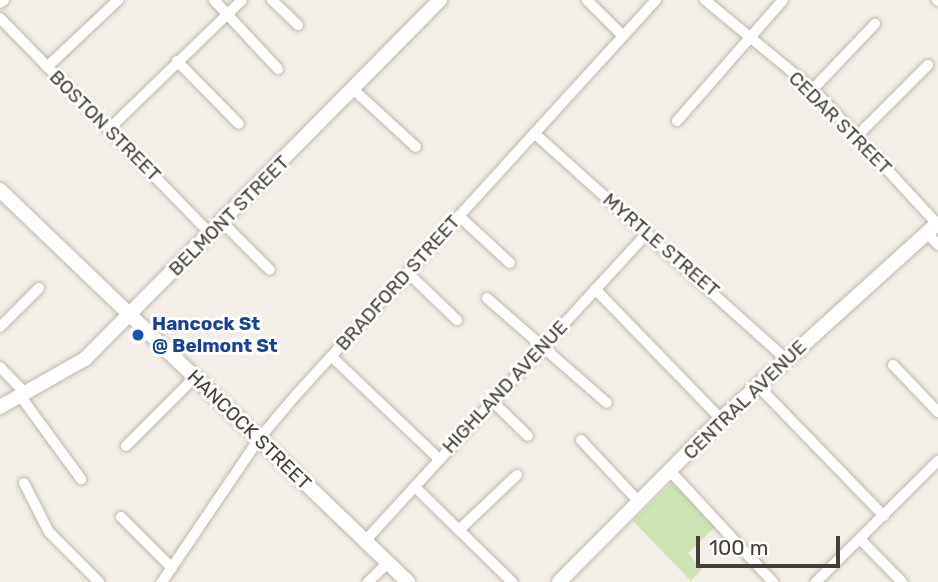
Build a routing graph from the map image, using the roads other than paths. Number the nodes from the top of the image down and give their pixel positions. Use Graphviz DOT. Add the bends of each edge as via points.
graph roads {
  1 [pos="118,0"];
  2 [pos="214,0"];
  3 [pos="242,0"];
  4 [pos="272,0"];
  5 [pos="440,0"];
  6 [pos="587,0"];
  7 [pos="656,0"];
  8 [pos="705,0"];
  9 [pos="783,0"];
  10 [pos="228,15"];
  11 [pos="0,18"];
  12 [pos="875,24"];
  13 [pos="298,25"];
  14 [pos="622,35"];
  15 [pos="748,36"];
  16 [pos="177,61"];
  17 [pos="928,65"];
  18 [pos="47,67"];
  19 [pos="278,69"];
  20 [pos="813,89"];
  21 [pos="354,90"];
  22 [pos="677,121"];
  23 [pos="239,124"];
  24 [pos="109,129"];
  25 [pos="534,133"];
  26 [pos="856,136"];
  27 [pos="416,147"];
  28 [pos="0,190"];
  29 [pos="459,216"];
  30 [pos="223,223"];
  31 [pos="934,227"];
  32 [pos="211,233"];
  33 [pos="647,233"];
  34 [pos="938,245"];
  35 [pos="510,263"];
  36 [pos="270,270"];
  37 [pos="408,273"];
  38 [pos="39,288"];
  39 [pos="595,289"];
  40 [pos="487,298"];
  41 [pos="131,314"];
  42 [pos="457,320"];
  43 [pos="0,327"];
  44 [pos="542,346"];
  45 [pos="332,357"];
  46 [pos="786,359"];
  47 [pos="893,365"];
  48 [pos="0,367"];
  49 [pos="194,378"];
  50 [pos="758,386"];
  51 [pos="23,396"];
  52 [pos="492,401"];
  53 [pos="607,403"];
  54 [pos="0,407"];
  55 [pos="938,412"];
  56 [pos="721,419"];
  57 [pos="528,436"];
  58 [pos="258,440"];
  59 [pos="581,440"];
  60 [pos="126,446"];
  61 [pos="439,459"];
  62 [pos="938,461"];
  63 [pos="672,473"];
  64 [pos="517,475"];
  65 [pos="81,479"];
  66 [pos="24,483"];
  67 [pos="415,487"];
  68 [pos="640,503"];
  69 [pos="884,516"];
  70 [pos="121,517"];
  71 [pos="459,530"];
  72 [pos="860,539"];
  73 [pos="365,541"];
  74 [pos="388,563"];
  75 [pos="172,568"];
  76 [pos="99,582"];
  77 [pos="162,582"];
  78 [pos="368,582"];
  79 [pos="408,582"];
  80 [pos="512,582"];
  81 [pos="559,582"];
  82 [pos="773,582"];
  83 [pos="816,582"];
  84 [pos="902,582"];
  1 -- 18 [label="street"];
  2 -- 10 [label="street"];
  3 -- 10 [label="street"];
  4 -- 13 [label="street"];
  5 -- 21 [label="street, BELMONT STREET"];
  6 -- 14 [label="street"];
  7 -- 14 [label="street, BRADFORD STREET"];
  8 -- 15 [label="street, CEDAR STREET"];
  9 -- 15 [label="street"];
  10 -- 16 [label="street"];
  10 -- 19 [label="street"];
  11 -- 18 [label="street, BOSTON STREET"];
  12 -- 20 [label="street"];
  14 -- 25 [label="street, BRADFORD STREET"];
  15 -- 20 [label="street, CEDAR STREET"];
  15 -- 22 [label="street"];
  16 -- 23 [label="street"];
  16 -- 24 [label="street"];
  17 -- 26 [label="street"];
  18 -- 24 [label="street, BOSTON STREET"];
  20 -- 26 [label="street, CEDAR STREET"];
  21 -- 27 [label="street"];
  21 -- 30 [label="street, BELMONT STREET"];
  24 -- 32 [label="street, BOSTON STREET"];
  25 -- 29 [label="street, BRADFORD STREET"];
  25 -- 33 [label="street, MYRTLE STREET"];
  26 -- 31 [label="street, CEDAR STREET"];
  28 -- 41 [label="street, HANCOCK STREET"];
  29 -- 35 [label="street"];
  29 -- 37 [label="street, BRADFORD STREET"];
  30 -- 32 [label="street, BELMONT STREET"];
  30 -- 36 [label="street"];
  31 -- 34 [label="street, CEDAR STREET"];
  31 -- 46 [label="street, CENTRAL AVENUE"];
  32 -- 41 [label="street, BELMONT STREET"];
  33 -- 39 [label="street, HIGHLAND AVENUE"];
  33 -- 46 [label="street, MYRTLE STREET"];
  37 -- 42 [label="street"];
  37 -- 45 [label="street, BRADFORD STREET"];
  38 -- 43 [label="street"];
  39 -- 44 [label="street, HIGHLAND AVENUE"];
  39 -- 56 [label="street"];
  40 -- 44 [label="street"];
  41 -- 49 [label="street, HANCOCK STREET"];
  41 -- 51 [label="street, BELMONT STREET" via="77,366"];
  44 -- 52 [label="street, HIGHLAND AVENUE"];
  44 -- 53 [label="street"];
  45 -- 58 [label="street, BRADFORD STREET"];
  45 -- 61 [label="street"];
  46 -- 50 [label="street, CENTRAL AVENUE"];
  47 -- 55 [label="street"];
  48 -- 51 [label="street"];
  49 -- 58 [label="street, HANCOCK STREET"];
  49 -- 60 [label="street"];
  50 -- 56 [label="street, CENTRAL AVENUE"];
  50 -- 69 [label="street"];
  51 -- 54 [label="street, BELMONT STREET"];
  51 -- 65 [label="street"];
  52 -- 57 [label="street"];
  52 -- 61 [label="street, HIGHLAND AVENUE"];
  56 -- 63 [label="street, CENTRAL AVENUE"];
  58 -- 73 [label="street, HANCOCK STREET"];
  58 -- 75 [label="street, BRADFORD STREET"];
  59 -- 68 [label="street"];
  61 -- 67 [label="street, HIGHLAND AVENUE"];
  62 -- 69 [label="street"];
  63 -- 68 [label="street, CENTRAL AVENUE"];
  63 -- 82 [label="street"];
  64 -- 71 [label="street"];
  66 -- 76 [label="street" via="48,532"];
  67 -- 71 [label="street"];
  67 -- 73 [label="street, HIGHLAND AVENUE"];
  68 -- 81 [label="street, CENTRAL AVENUE"];
  69 -- 72 [label="street"];
  70 -- 75 [label="street"];
  71 -- 80 [label="street"];
  72 -- 83 [label="street"];
  72 -- 84 [label="street"];
  73 -- 74 [label="street, HANCOCK STREET"];
  74 -- 78 [label="street"];
  74 -- 79 [label="street, HANCOCK STREET"];
  75 -- 77 [label="street, BRADFORD STREET"];
}
